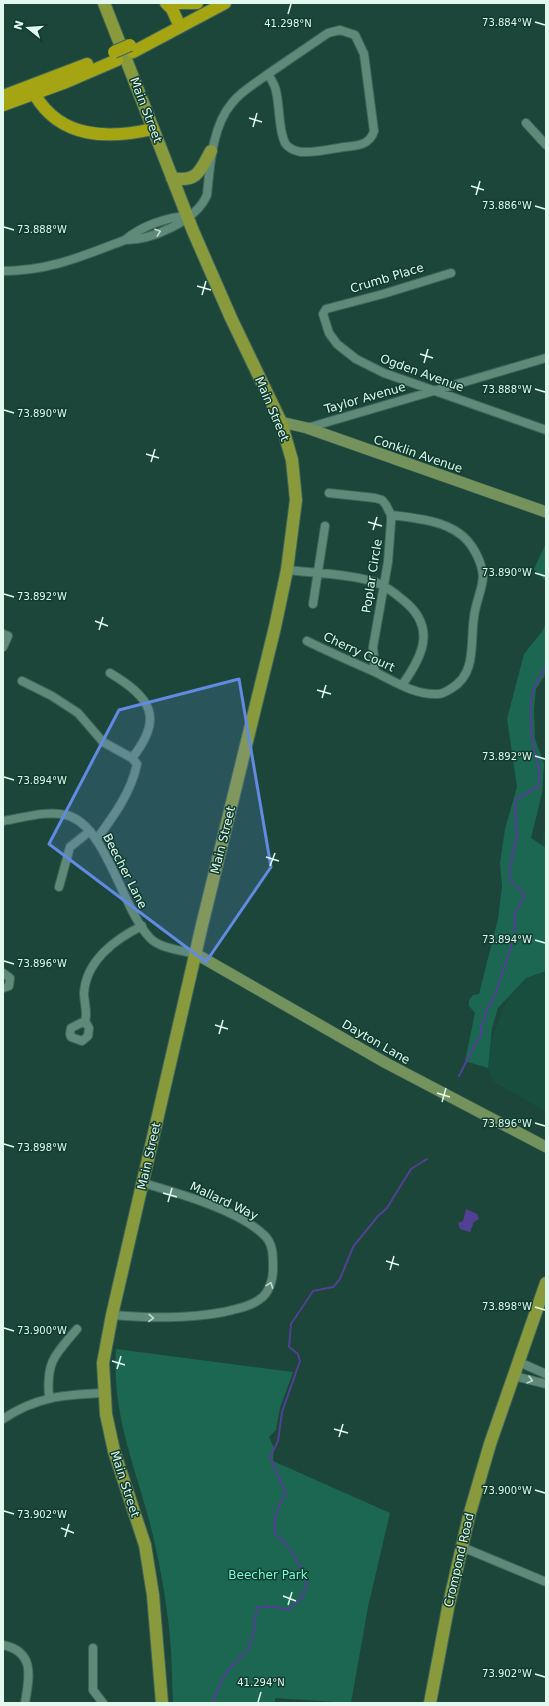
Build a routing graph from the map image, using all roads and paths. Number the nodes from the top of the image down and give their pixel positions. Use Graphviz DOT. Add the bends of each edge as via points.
graph roads {
  1 [pos="104,3"];
  2 [pos="166,3"];
  3 [pos="174,3"];
  4 [pos="197,3"];
  5 [pos="208,3"];
  6 [pos="225,3"];
  7 [pos="177,20"];
  8 [pos="132,48"];
  9 [pos="115,56"];
  10 [pos="268,74"];
  11 [pos="35,94"];
  12 [pos="3,96"];
  13 [pos="3,105"];
  14 [pos="526,123"];
  15 [pos="153,129"];
  16 [pos="546,145"];
  17 [pos="211,151"];
  18 [pos="172,178"];
  19 [pos="188,216"];
  20 [pos="3,271"];
  21 [pos="451,273"];
  22 [pos="331,307"];
  23 [pos="546,358"];
  24 [pos="433,391"];
  25 [pos="281,422"];
  26 [pos="307,428"];
  27 [pos="546,430"];
  28 [pos="329,493"];
  29 [pos="546,512"];
  30 [pos="391,515"];
  31 [pos="325,526"];
  32 [pos="287,570"];
  33 [pos="319,574"];
  34 [pos="383,586"];
  35 [pos="313,604"];
  36 [pos="3,634"];
  37 [pos="306,641"];
  38 [pos="3,647"];
  39 [pos="375,672"];
  40 [pos="110,673"];
  41 [pos="22,681"];
  42 [pos="402,685"];
  43 [pos="132,758"];
  44 [pos="3,821"];
  45 [pos="90,831"];
  46 [pos="96,840"];
  47 [pos="59,887"];
  48 [pos="142,926"];
  49 [pos="196,954"];
  50 [pos="3,973"];
  51 [pos="3,988"];
  52 [pos="85,1021"];
  53 [pos="546,1147"];
  54 [pos="143,1184"];
  55 [pos="546,1283"];
  56 [pos="112,1315"];
  57 [pos="77,1329"];
  58 [pos="519,1362"];
  59 [pos="546,1374"];
  60 [pos="514,1376"];
  61 [pos="546,1384"];
  62 [pos="104,1393"];
  63 [pos="49,1397"];
  64 [pos="3,1419"];
  65 [pos="462,1547"];
  66 [pos="546,1582"];
  67 [pos="3,1646"];
  68 [pos="93,1648"];
  69 [pos="25,1703"];
  70 [pos="103,1703"];
  71 [pos="162,1703"];
  72 [pos="430,1703"];
  1 -- 15 [label="main road, Main Street"];
  2 -- 7 [label="highway"];
  3 -- 4 [label="highway"];
  5 -- 7 [label="highway"];
  6 -- 8 [label="highway"];
  7 -- 8 [label="highway"];
  8 -- 9 [label="highway, bridge"];
  9 -- 11 [label="highway"];
  9 -- 12 [label="highway"];
  10 -- 10 [label="street" via="328,33 340,30 351,32 364,54 373,138 358,145 314,151 301,152 289,148 283,135 276,89"];
  10 -- 17 [label="street" via="231,104 224,115"];
  11 -- 13 [label="highway"];
  11 -- 15 [label="highway" via="50,115 80,130 98,135 111,135"];
  14 -- 16 [label="street"];
  15 -- 18 [label="main road, Main Street"];
  17 -- 18 [label="main road" via="195,176 186,180"];
  17 -- 19 [label="street" via="207,195 199,208"];
  18 -- 19 [label="main road, Main Street"];
  19 -- 20 [label="street" via="178,225 137,240 125,240 48,268"];
  19 -- 25 [label="main road, Main Street" via="231,318"];
  21 -- 22 [label="street, Crumb Place"];
  22 -- 24 [label="street, Ogden Avenue" via="323,311 325,322 337,344 346,353 384,373"];
  23 -- 24 [label="street, Taylor Avenue"];
  24 -- 26 [label="street, Taylor Avenue"];
  24 -- 27 [label="street, Ogden Avenue"];
  25 -- 26 [label="street, Conklin Avenue"];
  25 -- 32 [label="main road, Main Street" via="292,460 296,500"];
  26 -- 29 [label="street, Conklin Avenue"];
  28 -- 30 [label="street" via="382,500"];
  30 -- 34 [label="street, Poplar Circle" via="390,550"];
  30 -- 42 [label="street" via="438,524 461,534 472,548 483,575 474,617 472,656 464,676 457,685 440,694 426,694"];
  31 -- 33 [label="street"];
  32 -- 33 [label="street"];
  32 -- 49 [label="main road, Main Street"];
  33 -- 34 [label="street" via="364,580"];
  33 -- 35 [label="street"];
  34 -- 39 [label="street, Poplar Circle" via="373,647"];
  34 -- 42 [label="street" via="408,604 423,627 422,651 414,669"];
  36 -- 38 [label="street" via="8,636"];
  37 -- 39 [label="street, Cherry Court"];
  39 -- 42 [label="street, Cherry Court"];
  40 -- 43 [label="street" via="137,691 148,706 148,729 144,741"];
  41 -- 43 [label="street" via="78,713 103,742"];
  43 -- 46 [label="street" via="137,764 130,788 113,818"];
  44 -- 45 [label="street, Beecher Lane" via="54,813 78,819"];
  45 -- 46 [label="street, Beecher Lane"];
  45 -- 47 [label="street" via="70,848"];
  46 -- 48 [label="street, Beecher Lane" via="134,916"];
  48 -- 49 [label="street, Beecher Lane" via="156,942"];
  48 -- 52 [label="street" via="111,946 91,968 84,994"];
  49 -- 53 [label="street, Dayton Lane" via="386,1063"];
  49 -- 54 [label="main road, Main Street"];
  50 -- 51 [label="street" via="11,982"];
  54 -- 56 [label="main road, Main Street"];
  56 -- 54 [label="street, Mallard Way, one-way" via="195,1317 241,1309 261,1299 272,1282 271,1245 266,1236 244,1222 198,1200"];
  55 -- 58 [label="main road, Crompond Road"];
  56 -- 62 [label="main road, Main Street" via="104,1363"];
  57 -- 63 [label="street" via="51,1363"];
  58 -- 59 [label="street"];
  58 -- 60 [label="main road, Crompond Road"];
  60 -- 61 [label="street, one-way"];
  60 -- 65 [label="main road, Crompond Road" via="479,1478"];
  62 -- 63 [label="street"];
  62 -- 71 [label="main road, Main Street" via="114,1451 145,1544 153,1594"];
  63 -- 64 [label="street" via="17,1410"];
  65 -- 66 [label="street"];
  65 -- 72 [label="main road, Crompond Road"];
  67 -- 69 [label="street" via="24,1656 29,1679"];
  68 -- 70 [label="street" via="93,1690"];
}
